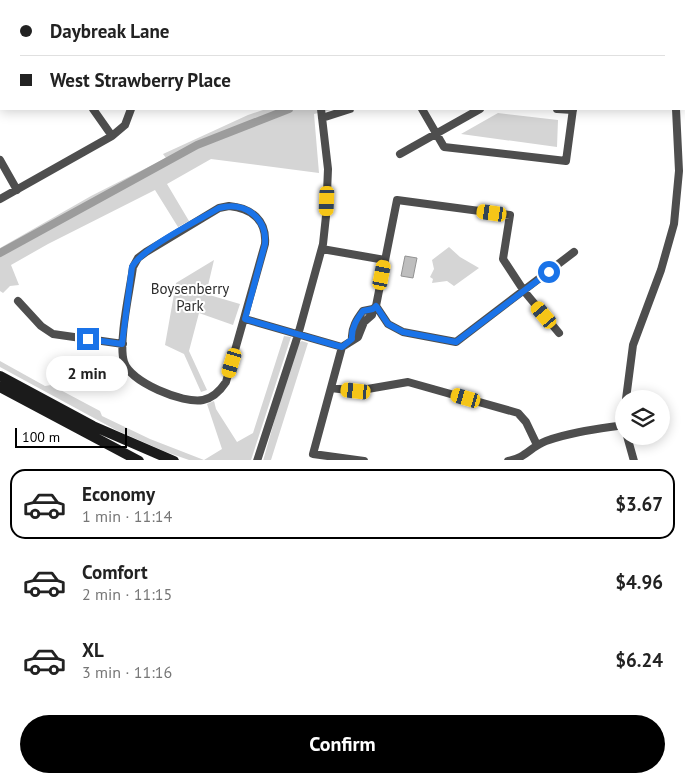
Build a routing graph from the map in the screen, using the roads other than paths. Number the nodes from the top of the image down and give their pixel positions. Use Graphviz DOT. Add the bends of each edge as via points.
graph roads {
  1 [pos="95,110"];
  2 [pos="131,110"];
  3 [pos="322,110"];
  4 [pos="347,110"];
  5 [pos="423,110"];
  6 [pos="478,110"];
  7 [pos="573,110"];
  8 [pos="676,110"];
  9 [pos="322,118"];
  10 [pos="436,134"];
  11 [pos="112,136"];
  12 [pos="400,154"];
  13 [pos="0,160"];
  14 [pos="17,190"];
  15 [pos="0,200"];
  16 [pos="322,249"];
  17 [pos="574,252"];
  18 [pos="385,260"];
  19 [pos="524,291"];
  20 [pos="18,301"];
  21 [pos="375,308"];
  22 [pos="245,319"];
  23 [pos="559,333"];
  24 [pos="298,335"];
  25 [pos="122,344"];
  26 [pos="342,347"];
  27 [pos="0,376"];
  28 [pos="0,387"];
  29 [pos="331,388"];
  30 [pos="627,390"];
  31 [pos="615,426"];
  32 [pos="537,445"];
  33 [pos="630,445"];
  34 [pos="139,460"];
  35 [pos="174,460"];
  36 [pos="257,460"];
  37 [pos="364,460"];
  38 [pos="508,460"];
  39 [pos="634,460"];
  1 -- 11 [label="street"];
  2 -- 11 [label="street" via="125,125"];
  3 -- 9 [label="street"];
  4 -- 9 [label="street"];
  5 -- 10 [label="street"];
  6 -- 10 [label="street"];
  7 -- 10 [label="street" via="566,161 444,147"];
  8 -- 30 [label="street" via="679,170 674,224 633,345"];
  9 -- 16 [label="street" via="328,170"];
  10 -- 12 [label="street"];
  11 -- 14 [label="street"];
  13 -- 14 [label="street"];
  14 -- 15 [label="street"];
  16 -- 18 [label="street"];
  16 -- 24 [label="street"];
  17 -- 19 [label="street"];
  18 -- 19 [label="street" via="398,200 510,215 504,259"];
  18 -- 21 [label="street"];
  19 -- 21 [label="street" via="456,342 403,332 388,324"];
  19 -- 23 [label="street"];
  20 -- 25 [label="street" via="53,334"];
  21 -- 26 [label="street" via="358,337"];
  22 -- 24 [label="street"];
  22 -- 25 [label="street" via="226,382 216,394 205,400 184,399 142,381 126,366"];
  22 -- 25 [label="street" via="265,234 252,212 229,206 219,208 142,255 132,267"];
  24 -- 26 [label="street"];
  24 -- 36 [label="street"];
  26 -- 29 [label="street"];
  27 -- 35 [label="street" via="93,426"];
  28 -- 34 [label="street"];
  29 -- 32 [label="street" via="356,391 408,382 432,388 518,413"];
  29 -- 37 [label="street" via="313,454"];
  31 -- 32 [label="street" via="568,434"];
  32 -- 38 [label="street" via="519,459"];
  33 -- 39 [label="street"];
}
